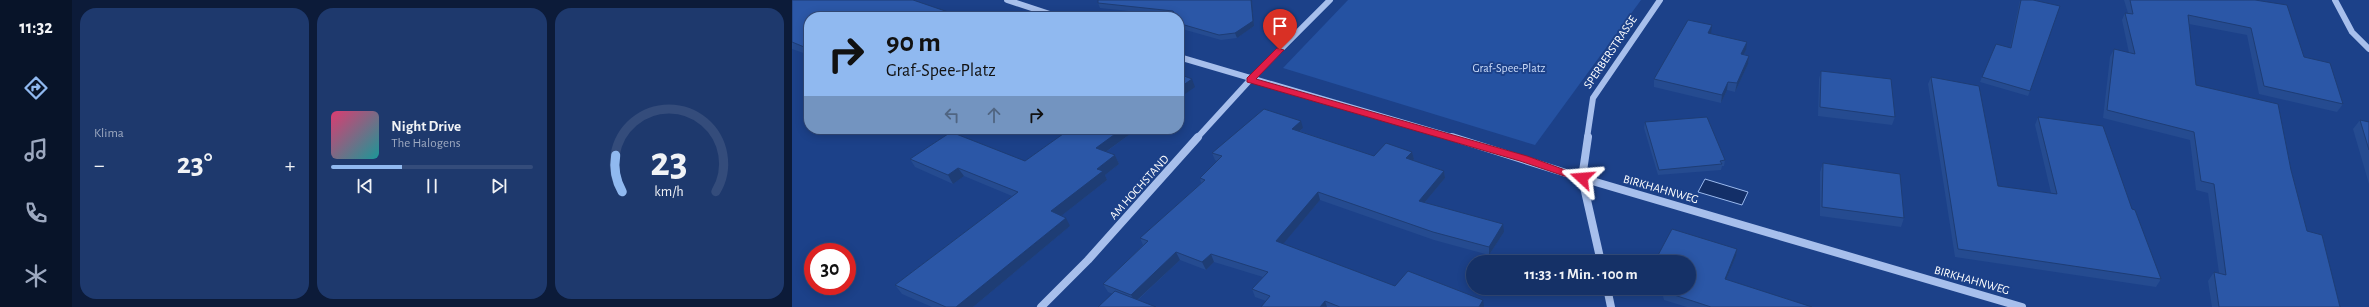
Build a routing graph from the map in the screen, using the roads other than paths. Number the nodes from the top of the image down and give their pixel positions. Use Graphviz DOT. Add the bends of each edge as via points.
graph roads {
  1 [pos="1007,0"];
  2 [pos="1330,0"];
  3 [pos="1660,0"];
  4 [pos="2335,0"];
  5 [pos="1044,12"];
  6 [pos="2369,49"];
  7 [pos="1184,58"];
  8 [pos="1250,80"];
  9 [pos="1582,178"];
  10 [pos="1599,255"];
  11 [pos="1608,295"];
  12 [pos="1041,307"];
  13 [pos="1611,307"];
  14 [pos="2022,307"];
  1 -- 5 [label="street"];
  2 -- 8 [label="street"];
  3 -- 9 [label="street, SPERBERSTRASSE" via="1592,98"];
  4 -- 6 [label="street" via="2352,32"];
  7 -- 8 [label="street, BIRKHAHNWEG"];
  8 -- 9 [label="street, BIRKHAHNWEG"];
  8 -- 12 [label="street, AM HOCHSTAND" via="1088,260"];
  9 -- 10 [label="street, SPERBERSTRASSE"];
  9 -- 14 [label="street, BIRKHAHNWEG"];
  11 -- 13 [label="street"];
}
